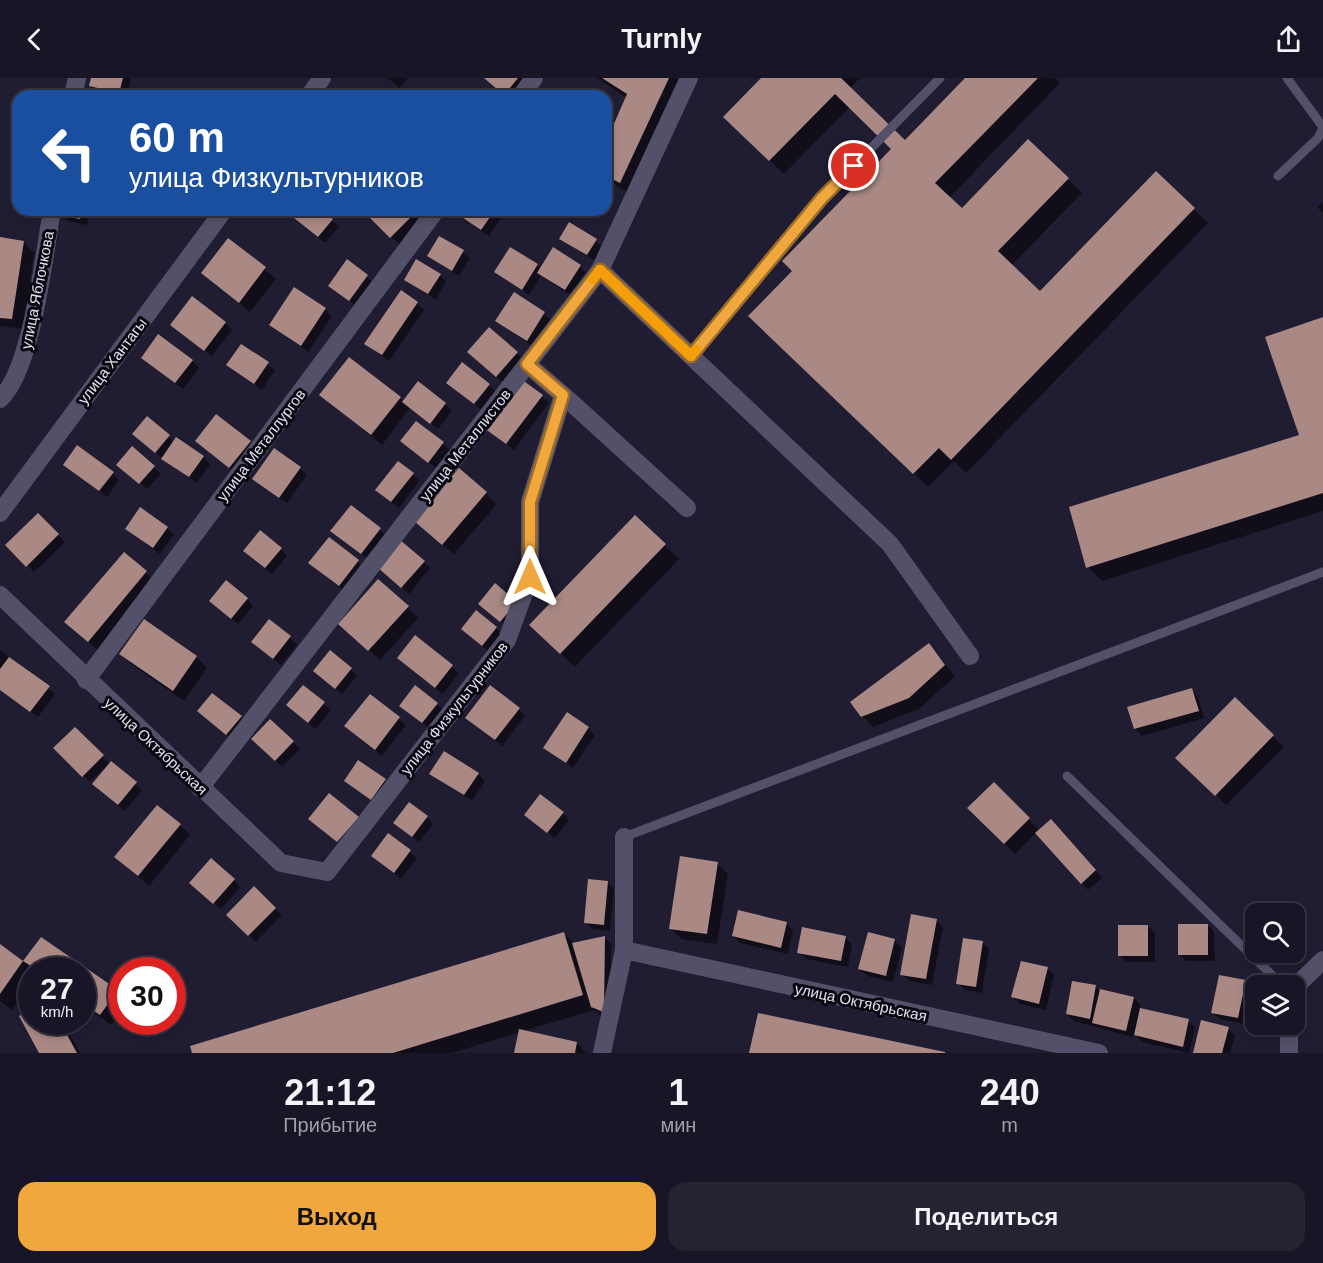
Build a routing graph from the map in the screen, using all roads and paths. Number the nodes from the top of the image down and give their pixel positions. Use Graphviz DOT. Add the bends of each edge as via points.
graph roads {
  1 [pos="534,78"];
  2 [pos="689,78"];
  3 [pos="940,78"];
  4 [pos="1287,78"];
  5 [pos="525,90"];
  6 [pos="1323,127"];
  7 [pos="1278,176"];
  8 [pos="51,216"];
  9 [pos="220,216"];
  10 [pos="432,216"];
  11 [pos="600,270"];
  12 [pos="691,356"];
  13 [pos="527,364"];
  14 [pos="563,395"];
  15 [pos="0,399"];
  16 [pos="687,508"];
  17 [pos="0,513"];
  18 [pos="1323,572"];
  19 [pos="0,595"];
  20 [pos="970,656"];
  21 [pos="86,680"];
  22 [pos="1067,776"];
  23 [pos="200,788"];
  24 [pos="624,837"];
  25 [pos="327,872"];
  26 [pos="624,950"];
  27 [pos="1323,960"];
  28 [pos="1272,975"];
  29 [pos="1305,977"];
  30 [pos="1289,1035"];
  31 [pos="602,1053"];
  32 [pos="1099,1053"];
  33 [pos="1289,1053"];
  1 -- 5 [label="street"];
  2 -- 11 [label="street, улица Металлистов"];
  3 -- 12 [label="lane" via="822,198"];
  4 -- 6 [label="lane"];
  6 -- 7 [label="lane" via="1318,138"];
  8 -- 15 [label="street, улица Яблочкова" via="25,357 9,391"];
  9 -- 17 [label="street, улица Хантагы"];
  10 -- 21 [label="street, улица Металлургов"];
  11 -- 12 [label="street"];
  11 -- 13 [label="street, улица Металлистов"];
  12 -- 20 [label="street" via="890,544"];
  13 -- 14 [label="street"];
  13 -- 23 [label="street, улица Металлистов"];
  14 -- 16 [label="street"];
  14 -- 25 [label="street, улица Физкультурников" via="530,502 530,577 507,640"];
  18 -- 24 [label="lane"];
  19 -- 21 [label="street, улица Октябрьская"];
  21 -- 23 [label="street, улица Октябрьская"];
  22 -- 28 [label="lane"];
  23 -- 25 [label="street, улица Октябрьская" via="281,863"];
  24 -- 26 [label="street"];
  26 -- 31 [label="street"];
  26 -- 32 [label="street, улица Октябрьская"];
  27 -- 29 [label="street"];
  30 -- 33 [label="street"];
}
